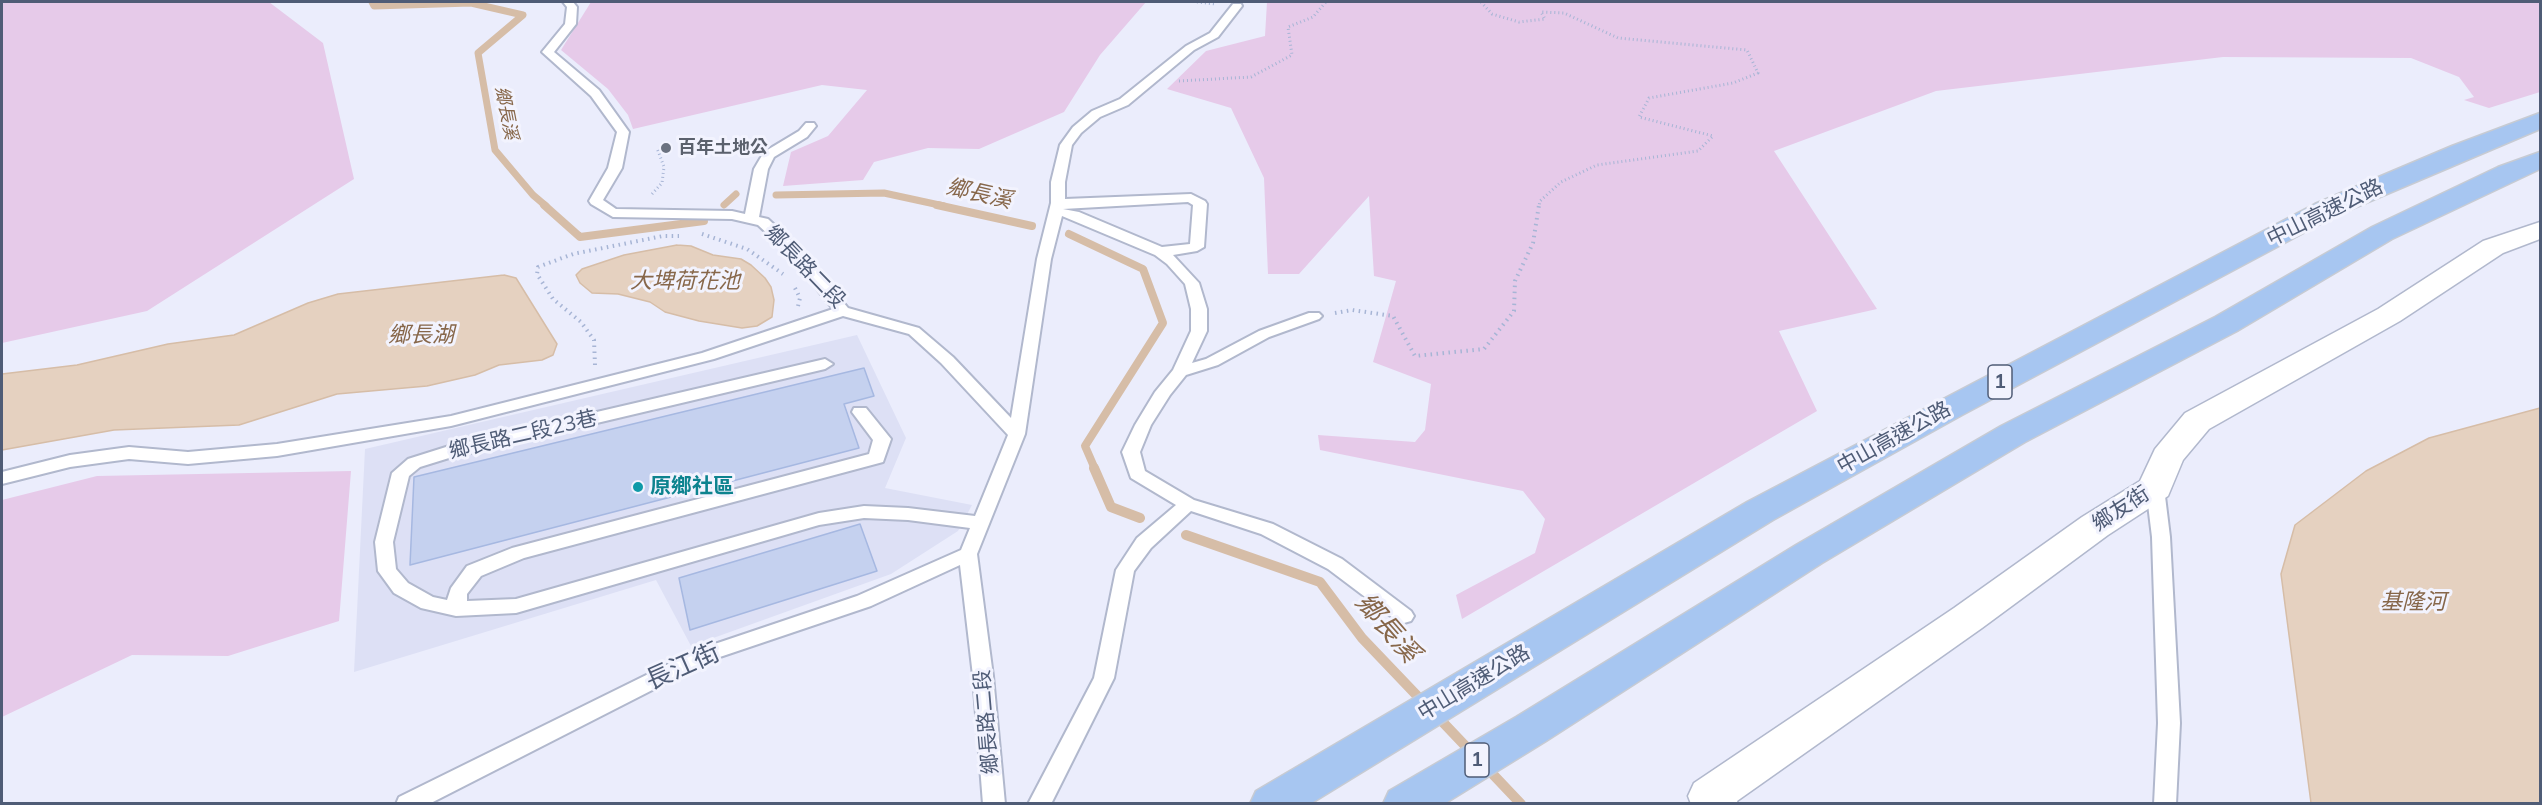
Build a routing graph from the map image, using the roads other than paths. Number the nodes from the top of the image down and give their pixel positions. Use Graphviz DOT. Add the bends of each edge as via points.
graph roads {
  1 [pos="568,2"];
  2 [pos="1237,6"];
  3 [pos="2541,120"];
  4 [pos="810,126"];
  5 [pos="2541,160"];
  6 [pos="1057,207"];
  7 [pos="751,220"];
  8 [pos="2541,230"];
  9 [pos="1160,252"];
  10 [pos="843,310"];
  11 [pos="1314,316"];
  12 [pos="825,364"];
  13 [pos="1180,372"];
  14 [pos="860,412"];
  15 [pos="1017,434"];
  16 [pos="2,478"];
  17 [pos="2155,488"];
  18 [pos="1188,504"];
  19 [pos="980,523"];
  20 [pos="968,554"];
  21 [pos="456,609"];
  22 [pos="1404,616"];
  23 [pos="1414,798"];
  24 [pos="1709,801"];
  25 [pos="407,804"];
  26 [pos="994,804"];
  27 [pos="1039,804"];
  28 [pos="1272,804"];
  29 [pos="2165,804"];
  1 -- 7 [label="lane, 鄉長路二段" via="572,7 570,24 548,52 595,93 623,132 615,168 596,201 613,213 732,215"];
  2 -- 6 [label="lane" via="1214,35 1190,48 1148,85 1111,110 1096,114 1077,130 1066,145"];
  3 -- 28 [label="highway, 中山高速公路 / 1" via="2325,210 1950,408 1760,512"];
  4 -- 7 [label="lane" via="769,155 761,169"];
  5 -- 23 [label="highway, 中山高速公路 / 1" via="2382,233 2226,324 2013,434 1809,554"];
  6 -- 9 [label="lane"];
  6 -- 9 [label="lane" via="1191,198 1200,204 1197,247"];
  6 -- 15 [label="lane" via="1044,259"];
  7 -- 10 [label="lane, 鄉長路二段" via="763,222 790,248"];
  8 -- 17 [label="street, 鄉友街" via="2493,247 2389,315 2197,421 2168,457"];
  9 -- 13 [label="lane" via="1192,283 1199,309 1199,331"];
  10 -- 15 [label="lane, 鄉長路二段" via="914,331"];
  10 -- 16 [label="lane" via="708,356 451,422 277,450 188,458 129,453 70,461"];
  11 -- 13 [label="lane" via="1264,334 1212,362"];
  12 -- 21 [label="lane, 鄉長路二段23巷" via="414,463 401,473 384,542 387,571 401,588 428,603"];
  13 -- 18 [label="lane" via="1163,392 1131,452 1137,474"];
  14 -- 21 [label="lane" via="882,439 877,458 519,553 474,571 458,593"];
  15 -- 19 [label="lane, 鄉長路二段"];
  17 -- 24 [label="street, 鄉友街" via="2095,526"];
  17 -- 29 [label="lane" via="2161,537 2169,723"];
  18 -- 22 [label="lane" via="1268,529 1335,564"];
  18 -- 27 [label="lane" via="1144,543 1125,570 1104,678"];
  19 -- 20 [label="lane, 鄉長路二段"];
  19 -- 21 [label="lane, 鄉長路二段23巷" via="864,512 819,519 516,606"];
  20 -- 25 [label="lane, 長江街" via="864,601 704,655"];
  20 -- 26 [label="lane, 鄉長路二段"];
}
